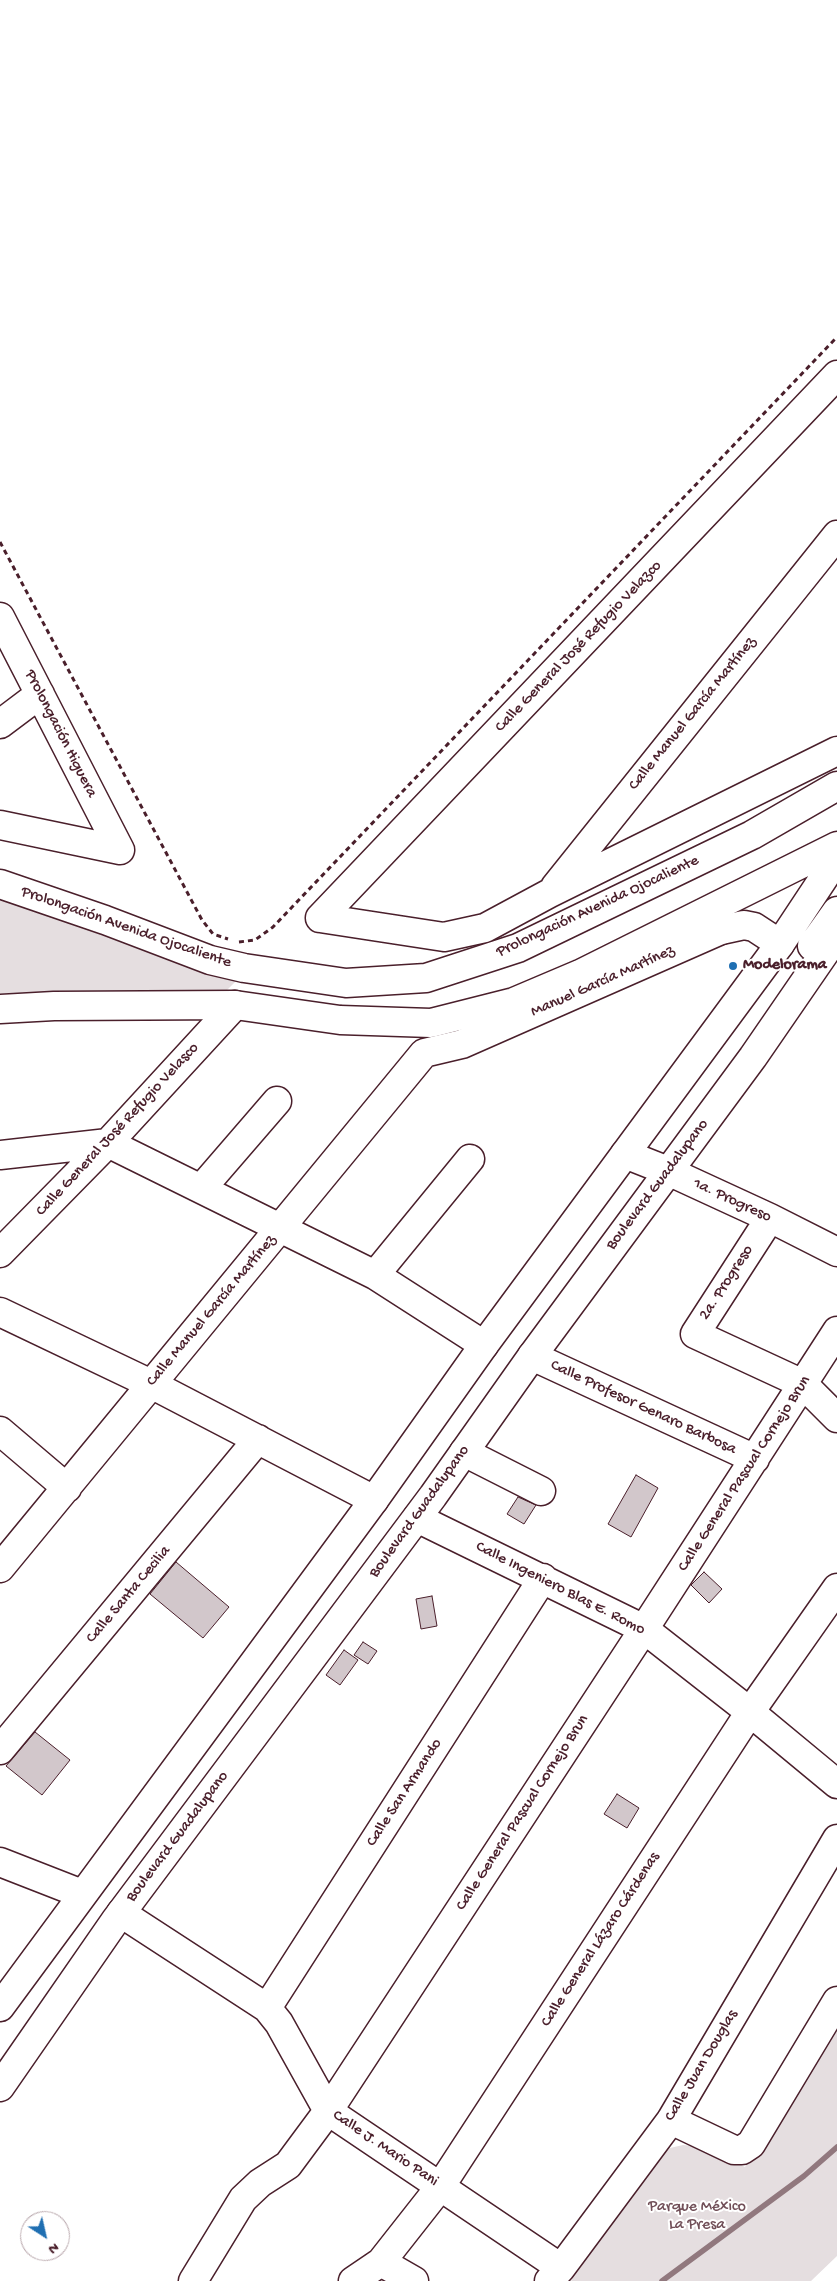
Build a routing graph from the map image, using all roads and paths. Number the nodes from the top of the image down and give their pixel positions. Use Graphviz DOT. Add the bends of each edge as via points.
graph roads {
  1 [pos="837,337"];
  2 [pos="837,375"];
  3 [pos="837,535"];
  4 [pos="0,542"];
  5 [pos="0,617"];
  6 [pos="40,694"];
  7 [pos="0,724"];
  8 [pos="837,751"];
  9 [pos="837,786"];
  10 [pos="0,825"];
  11 [pos="837,846"];
  12 [pos="837,858"];
  13 [pos="0,884"];
  14 [pos="550,893"];
  15 [pos="837,911"];
  16 [pos="320,918"];
  17 [pos="507,918"];
  18 [pos="672,928"];
  19 [pos="721,930"];
  20 [pos="837,935"];
  21 [pos="780,944"];
  22 [pos="518,948"];
  23 [pos="235,1006"];
  24 [pos="0,1009"];
  25 [pos="424,1053"];
  26 [pos="753,1057"];
  27 [pos="277,1101"];
  28 [pos="108,1143"];
  29 [pos="625,1154"];
  30 [pos="0,1155"];
  31 [pos="470,1159"];
  32 [pos="668,1171"];
  33 [pos="201,1190"];
  34 [pos="770,1218"];
  35 [pos="280,1229"];
  36 [pos="0,1252"];
  37 [pos="837,1252"];
  38 [pos="375,1276"];
  39 [pos="0,1312"];
  40 [pos="837,1331"];
  41 [pos="484,1345"];
  42 [pos="532,1356"];
  43 [pos="151,1384"];
  44 [pos="804,1384"];
  45 [pos="837,1418"];
  46 [pos="0,1432"];
  47 [pos="258,1440"];
  48 [pos="464,1452"];
  49 [pos="755,1459"];
  50 [pos="67,1488"];
  51 [pos="541,1491"];
  52 [pos="374,1500"];
  53 [pos="417,1518"];
  54 [pos="0,1568"];
  55 [pos="543,1578"];
  56 [pos="837,1588"];
  57 [pos="644,1629"];
  58 [pos="750,1712"];
  59 [pos="0,1750"];
  60 [pos="837,1784"];
  61 [pos="837,1838"];
  62 [pos="0,1862"];
  63 [pos="82,1894"];
  64 [pos="121,1913"];
  65 [pos="837,2000"];
  66 [pos="0,2007"];
  67 [pos="267,2008"];
  68 [pos="0,2088"];
  69 [pos="328,2110"];
  70 [pos="670,2120"];
  71 [pos="440,2187"];
  72 [pos="381,2262"];
  73 [pos="555,2274"];
  74 [pos="194,2281"];
  75 [pos="353,2281"];
  76 [pos="414,2281"];
  1 -- 4 [label="path" via="280,919 255,940 236,943 213,934 202,920"];
  2 -- 16 [label="street, Calle General José Refugio Velazco"];
  3 -- 14 [label="street, Calle Manuel García Martínez"];
  5 -- 6 [label="street, Prolongación Higuera"];
  6 -- 7 [label="street"];
  6 -- 10 [label="street, Prolongación Higuera" via="120,850"];
  8 -- 14 [label="street, Prolongación Avenida Ojocaliente"];
  9 -- 22 [label="street, Prolongación Avenida Ojocaliente" via="752,835"];
  11 -- 18 [label="street"];
  12 -- 21 [label="street"];
  13 -- 22 [label="street, Prolongación Avenida Ojocaliente" via="210,960 346,982 426,978"];
  14 -- 17 [label="street, Prolongación Avenida Ojocaliente"];
  15 -- 26 [label="street" via="760,1019"];
  16 -- 17 [label="street, Prolongación Avenida Ojocaliente" via="444,937 484,928"];
  17 -- 22 [label="street"];
  18 -- 19 [label="street"];
  18 -- 23 [label="street" via="580,974 514,1002 431,1023 340,1020"];
  19 -- 21 [label="street, Manuel García Martínez" via="744,925 754,927"];
  19 -- 25 [label="street, Manuel García Martínez" via="462,1044"];
  20 -- 26 [label="street, Boulevard Guadalupano"];
  21 -- 29 [label="street"];
  23 -- 24 [label="street" via="92,1005"];
  23 -- 28 [label="street, Calle General José Refugio Velasco"];
  25 -- 35 [label="street, Calle Manuel García Martínez"];
  26 -- 32 [label="street, Boulevard Guadalupano"];
  27 -- 33 [label="street"];
  28 -- 30 [label="street"];
  28 -- 33 [label="street"];
  28 -- 36 [label="street, Calle General José Refugio Velasco"];
  29 -- 32 [label="street, 1a. Progreso"];
  29 -- 41 [label="street"];
  31 -- 38 [label="street"];
  32 -- 34 [label="street, 1a. Progreso"];
  32 -- 42 [label="street, Boulevard Guadalupano"];
  33 -- 35 [label="street"];
  34 -- 37 [label="street, 1a. Progreso"];
  34 -- 44 [label="street, 2a. Progreso" via="694,1334"];
  35 -- 38 [label="street"];
  35 -- 43 [label="street, Calle Manuel García Martínez"];
  38 -- 41 [label="street"];
  39 -- 43 [label="street"];
  40 -- 44 [label="street, Calle General Pascual Cornejo Brun"];
  41 -- 52 [label="street"];
  42 -- 48 [label="street, Boulevard Guadalupano"];
  42 -- 49 [label="street, Calle Profesor Genaro Barbosa"];
  43 -- 47 [label="street"];
  43 -- 50 [label="street, Calle Manuel García Martínez"];
  44 -- 45 [label="street, 2a. Progreso"];
  44 -- 49 [label="street, Calle General Pascual Cornejo Brun"];
  46 -- 50 [label="street"];
  47 -- 52 [label="street"];
  47 -- 59 [label="street, Calle Santa Cecilia"];
  48 -- 51 [label="street"];
  48 -- 53 [label="street, Boulevard Guadalupano"];
  49 -- 57 [label="street, Calle General Pascual Cornejo Brun"];
  50 -- 54 [label="street, Calle Manuel García Martínez"];
  52 -- 63 [label="street"];
  53 -- 55 [label="street, Calle Ingeniero Blas E. Romo"];
  53 -- 64 [label="street, Boulevard Guadalupano"];
  55 -- 57 [label="street, Calle Ingeniero Blas E. Romo"];
  55 -- 67 [label="street, Calle San Armando"];
  56 -- 58 [label="street, Calle General Lázaro Cárdenas"];
  57 -- 58 [label="street, Calle Ingeniero Blas E. Romo"];
  57 -- 69 [label="street, Calle General Pascual Cornejo Brun"];
  58 -- 60 [label="street, Calle Ingeniero Blas E. Romo"];
  58 -- 71 [label="street, Calle General Lázaro Cárdenas"];
  61 -- 70 [label="street, Calle Juan Douglas"];
  62 -- 63 [label="street"];
  63 -- 66 [label="street"];
  64 -- 67 [label="street, Calle J. Mario Pani"];
  64 -- 68 [label="street, Boulevard Guadalupano"];
  65 -- 70 [label="street" via="751,2144 742,2150 734,2150"];
  67 -- 69 [label="street, Calle J. Mario Pani" via="280,2023"];
  69 -- 71 [label="street, Calle J. Mario Pani"];
  69 -- 74 [label="street, Calle General Pascual Cornejo Brun" via="288,2165 260,2183 243,2200"];
  70 -- 73 [label="street, Calle Juan Douglas"];
  71 -- 72 [label="street, Calle General Lázaro Cárdenas"];
  71 -- 73 [label="street, Calle J. Mario Pani"];
  72 -- 75 [label="street, Calle General Lázaro Cárdenas"];
  72 -- 76 [label="street"];
}
